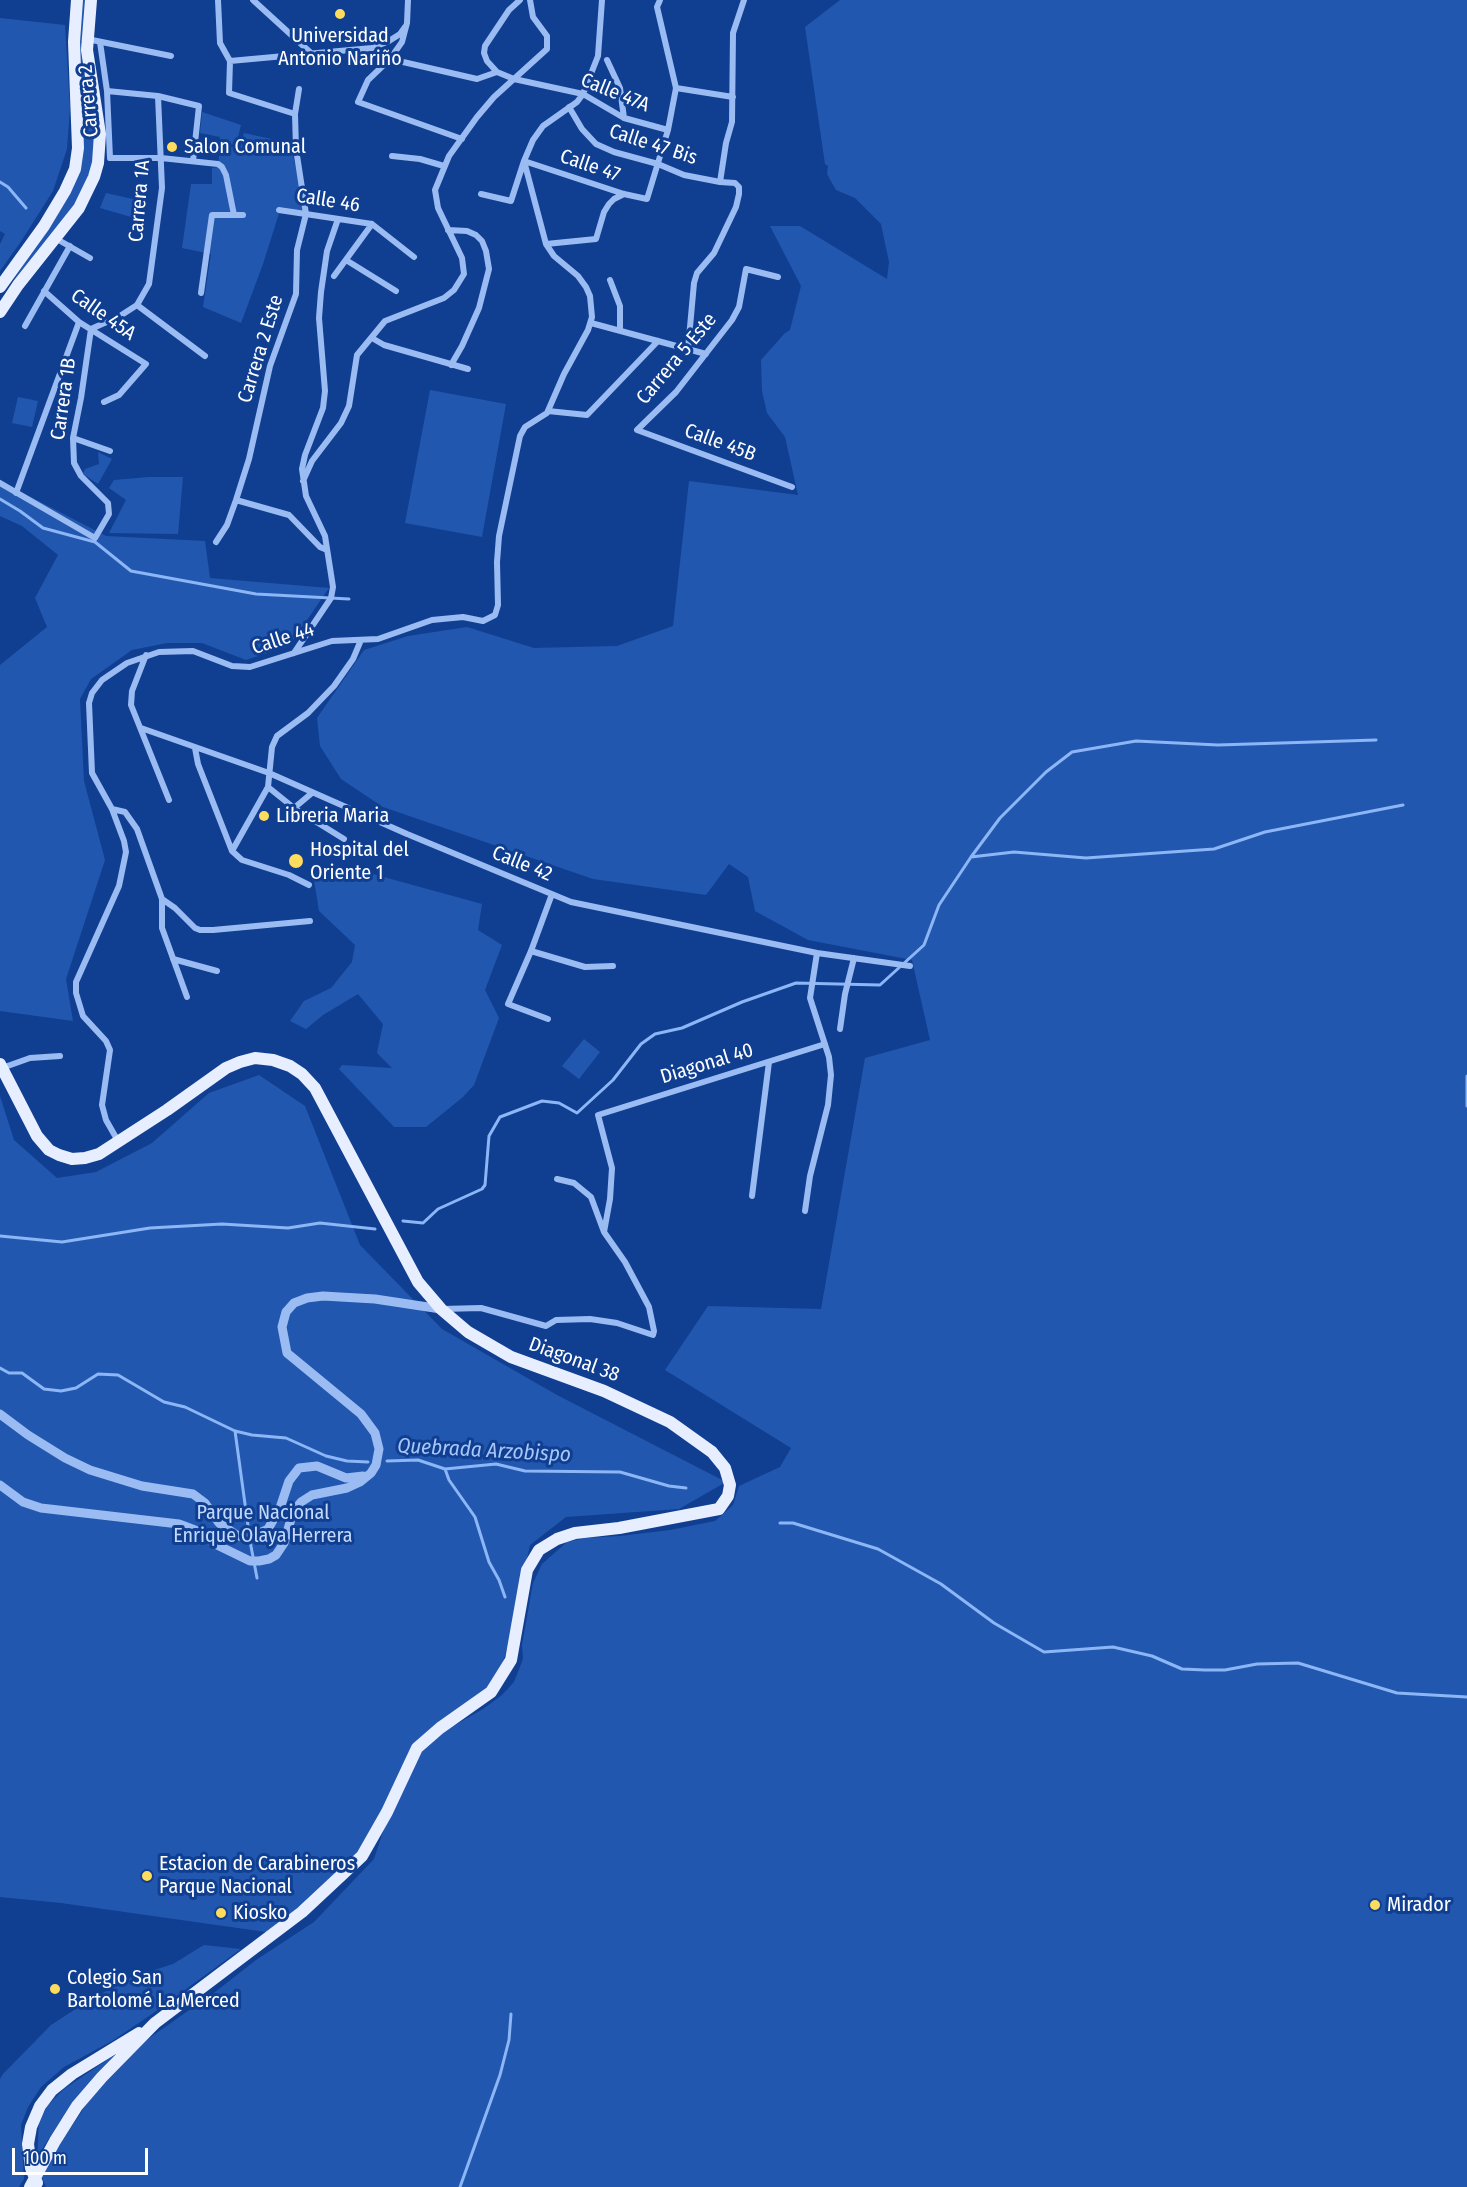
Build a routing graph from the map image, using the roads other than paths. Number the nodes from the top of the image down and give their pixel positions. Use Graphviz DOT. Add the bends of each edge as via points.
graph roads {
  1 [pos="77,0"];
  2 [pos="91,0"];
  3 [pos="218,0"];
  4 [pos="253,0"];
  5 [pos="408,0"];
  6 [pos="520,0"];
  7 [pos="530,0"];
  8 [pos="602,0"];
  9 [pos="660,0"];
  10 [pos="744,0"];
  11 [pos="407,24"];
  12 [pos="87,39"];
  13 [pos="100,42"];
  14 [pos="311,53"];
  15 [pos="171,56"];
  16 [pos="390,59"];
  17 [pos="607,60"];
  18 [pos="230,61"];
  19 [pos="497,72"];
  20 [pos="514,80"];
  21 [pos="676,88"];
  22 [pos="299,89"];
  23 [pos="107,91"];
  24 [pos="583,94"];
  25 [pos="158,96"];
  26 [pos="733,97"];
  27 [pos="569,107"];
  28 [pos="295,114"];
  29 [pos="624,118"];
  30 [pos="668,130"];
  31 [pos="462,139"];
  32 [pos="392,156"];
  33 [pos="161,158"];
  34 [pos="193,160"];
  35 [pos="524,161"];
  36 [pos="658,164"];
  37 [pos="444,166"];
  38 [pos="720,182"];
  39 [pos="481,194"];
  40 [pos="624,194"];
  41 [pos="740,194"];
  42 [pos="279,210"];
  43 [pos="306,214"];
  44 [pos="234,215"];
  45 [pos="243,215"];
  46 [pos="338,219"];
  47 [pos="372,224"];
  48 [pos="448,230"];
  49 [pos="55,238"];
  50 [pos="546,244"];
  51 [pos="70,246"];
  52 [pos="414,257"];
  53 [pos="90,258"];
  54 [pos="346,260"];
  55 [pos="334,276"];
  56 [pos="778,277"];
  57 [pos="610,280"];
  58 [pos="0,286"];
  59 [pos="44,291"];
  60 [pos="396,291"];
  61 [pos="201,293"];
  62 [pos="137,304"];
  63 [pos="0,312"];
  64 [pos="79,322"];
  65 [pos="591,323"];
  66 [pos="25,326"];
  67 [pos="91,329"];
  68 [pos="620,331"];
  69 [pos="372,338"];
  70 [pos="658,341"];
  71 [pos="688,349"];
  72 [pos="706,354"];
  73 [pos="205,356"];
  74 [pos="451,365"];
  75 [pos="468,369"];
  76 [pos="104,402"];
  77 [pos="548,411"];
  78 [pos="637,430"];
  79 [pos="73,438"];
  80 [pos="110,451"];
  81 [pos="303,481"];
  82 [pos="0,483"];
  83 [pos="792,487"];
  84 [pos="16,493"];
  85 [pos="236,500"];
  86 [pos="216,542"];
  87 [pos="327,550"];
  88 [pos="361,640"];
  89 [pos="294,653"];
  90 [pos="146,655"];
  91 [pos="141,728"];
  92 [pos="195,748"];
  93 [pos="269,773"];
  94 [pos="268,787"];
  95 [pos="312,793"];
  96 [pos="169,800"];
  97 [pos="294,808"];
  98 [pos="112,809"];
  99 [pos="344,839"];
  100 [pos="232,851"];
  101 [pos="309,885"];
  102 [pos="552,894"];
  103 [pos="162,899"];
  104 [pos="310,921"];
  105 [pos="531,951"];
  106 [pos="817,953"];
  107 [pos="173,958"];
  108 [pos="854,958"];
  109 [pos="613,966"];
  110 [pos="910,966"];
  111 [pos="217,971"];
  112 [pos="186,997"];
  113 [pos="548,1018"];
  114 [pos="840,1029"];
  115 [pos="825,1044"];
  116 [pos="60,1056"];
  117 [pos="769,1062"];
  118 [pos="1,1066"];
  119 [pos="119,1142"];
  120 [pos="557,1179"];
  121 [pos="752,1196"];
  122 [pos="805,1211"];
  123 [pos="604,1232"];
  124 [pos="441,1309"];
  125 [pos="0,1414"];
  126 [pos="371,1473"];
  127 [pos="0,1485"];
  128 [pos="155,2023"];
  129 [pos="30,2187"];
  130 [pos="39,2187"];
  1 -- 58 [label="main road" via="75,170 44,226"];
  2 -- 12 [label="main road"];
  3 -- 18 [label="street" via="220,44"];
  4 -- 14 [label="street"];
  5 -- 11 [label="street"];
  6 -- 19 [label="street" via="485,46 487,61"];
  7 -- 20 [label="street" via="533,16 547,36 548,45 545,53"];
  8 -- 24 [label="street" via="598,56"];
  9 -- 21 [label="street" via="657,8"];
  10 -- 26 [label="street" via="733,33"];
  11 -- 14 [label="street" via="395,37 372,48"];
  11 -- 16 [label="street" via="402,42"];
  12 -- 13 [label="street"];
  12 -- 49 [label="main road" via="100,134 98,163 79,208"];
  13 -- 15 [label="street"];
  13 -- 23 [label="street, Carrera 2"];
  14 -- 18 [label="street"];
  16 -- 19 [label="street" via="477,80"];
  16 -- 31 [label="street" via="368,80 358,102"];
  17 -- 29 [label="street" via="620,88"];
  18 -- 28 [label="street" via="230,93"];
  19 -- 20 [label="street"];
  20 -- 24 [label="street, Calle 47A"];
  20 -- 31 [label="street" via="494,97"];
  21 -- 26 [label="street"];
  21 -- 30 [label="street"];
  22 -- 28 [label="street, Carrera 2 Este"];
  23 -- 25 [label="street"];
  23 -- 33 [label="street, Carrera 2" via="110,158"];
  24 -- 27 [label="street"];
  24 -- 29 [label="street, Calle 47A"];
  25 -- 33 [label="street, Carrera 1A"];
  25 -- 34 [label="street" via="199,106"];
  26 -- 38 [label="street"];
  27 -- 35 [label="street" via="543,126"];
  27 -- 36 [label="street, Calle 47 Bis" via="596,144"];
  28 -- 43 [label="street, Carrera 2 Este" via="298,172"];
  29 -- 30 [label="street, Calle 47A"];
  30 -- 36 [label="street"];
  31 -- 37 [label="street"];
  32 -- 37 [label="street"];
  33 -- 34 [label="street"];
  33 -- 62 [label="street, Carrera 1A" via="162,188 149,284"];
  34 -- 44 [label="street" via="222,167"];
  35 -- 39 [label="street" via="511,201"];
  35 -- 40 [label="street, Calle 47"];
  35 -- 50 [label="street"];
  36 -- 38 [label="street, Calle 47 Bis" via="684,175"];
  36 -- 40 [label="street, Calle 47" via="647,199"];
  37 -- 48 [label="street" via="435,196"];
  38 -- 41 [label="street, Calle 47 Bis" via="735,183"];
  40 -- 50 [label="street" via="604,212 596,239"];
  41 -- 71 [label="street, Carrera 5 Este" via="714,253 694,283"];
  42 -- 43 [label="street, Calle 46"];
  43 -- 46 [label="street, Calle 46"];
  43 -- 85 [label="street, Carrera 2 Este" via="297,250 296,294 270,366"];
  44 -- 45 [label="street"];
  44 -- 61 [label="street" via="212,215"];
  46 -- 47 [label="street, Calle 46"];
  46 -- 81 [label="street" via="327,251 321,292 323,408 305,455"];
  47 -- 52 [label="street"];
  47 -- 54 [label="street"];
  48 -- 69 [label="street" via="462,258 464,274 459,283 444,298 385,321"];
  48 -- 74 [label="street" via="476,235 486,251 489,269 479,308"];
  49 -- 51 [label="street"];
  49 -- 63 [label="main road"];
  50 -- 65 [label="street" via="586,286"];
  51 -- 53 [label="street"];
  51 -- 59 [label="street"];
  54 -- 55 [label="street"];
  54 -- 60 [label="street"];
  56 -- 72 [label="street, Carrera 5 Este" via="746,268 739,307"];
  57 -- 68 [label="street" via="620,306"];
  59 -- 64 [label="street, Calle 45A"];
  59 -- 66 [label="street"];
  62 -- 67 [label="street"];
  62 -- 73 [label="street"];
  64 -- 67 [label="street, Calle 45A"];
  64 -- 84 [label="street"];
  65 -- 68 [label="street"];
  65 -- 77 [label="street"];
  67 -- 76 [label="street, Calle 45A" via="146,364 119,395"];
  67 -- 79 [label="street, Carrera 1B"];
  68 -- 70 [label="street"];
  69 -- 74 [label="street"];
  69 -- 81 [label="street" via="357,355 353,390 342,423 312,461"];
  70 -- 71 [label="street"];
  70 -- 77 [label="street" via="587,415"];
  71 -- 72 [label="street"];
  72 -- 78 [label="street, Carrera 5 Este" via="676,392"];
  74 -- 75 [label="street"];
  77 -- 88 [label="street, Calle 44" via="525,427 520,436 499,536 495,615 483,621 463,617 432,620 390,636"];
  78 -- 83 [label="street, Calle 45B"];
  79 -- 80 [label="street"];
  79 -- 84 [label="street, Carrera 1B" via="74,463 81,476 108,503 109,514 95,538"];
  81 -- 87 [label="street"];
  82 -- 84 [label="street"];
  85 -- 86 [label="street, Carrera 2 Este" via="228,525"];
  85 -- 87 [label="street" via="289,515"];
  87 -- 89 [label="street" via="331,598"];
  88 -- 89 [label="street, Calle 44" via="339,639"];
  88 -- 93 [label="street" via="334,686 308,713 277,736"];
  89 -- 90 [label="street, Calle 44" via="239,668 193,651"];
  90 -- 91 [label="street" via="131,698"];
  90 -- 98 [label="street, Calle 44" via="102,680 89,704 92,774"];
  91 -- 92 [label="street, Calle 42"];
  91 -- 96 [label="street"];
  92 -- 93 [label="street, Calle 42"];
  92 -- 100 [label="street"];
  93 -- 94 [label="street"];
  93 -- 95 [label="street, Calle 42"];
  94 -- 97 [label="street"];
  94 -- 100 [label="street"];
  95 -- 97 [label="street"];
  95 -- 102 [label="street, Calle 42"];
  97 -- 99 [label="street"];
  98 -- 103 [label="street" via="125,812 134,823"];
  98 -- 119 [label="street, Calle 44" via="124,841 126,861 119,886 76,982 76,993 83,1016 110,1050 102,1105"];
  100 -- 101 [label="street" via="242,861"];
  102 -- 105 [label="street"];
  102 -- 106 [label="street, Calle 42" via="586,906"];
  103 -- 104 [label="street" via="200,930"];
  103 -- 107 [label="street" via="162,928"];
  105 -- 109 [label="street" via="585,967"];
  105 -- 113 [label="street" via="508,1004"];
  106 -- 108 [label="street, Calle 42"];
  106 -- 115 [label="street" via="810,998"];
  107 -- 111 [label="street"];
  107 -- 112 [label="street"];
  108 -- 110 [label="street, Calle 42"];
  108 -- 114 [label="street"];
  115 -- 117 [label="street, Diagonal 40"];
  115 -- 122 [label="street" via="831,1075 828,1105"];
  116 -- 118 [label="street"];
  117 -- 121 [label="street"];
  117 -- 123 [label="street, Diagonal 40" via="598,1115 612,1168"];
  118 -- 119 [label="main road, Diagonal 38" via="37,1136 49,1150 72,1159 85,1158"];
  119 -- 124 [label="main road, Diagonal 38" via="226,1068 255,1058 290,1066 315,1088 414,1275"];
  120 -- 123 [label="street" via="574,1183 591,1197"];
  123 -- 124 [label="street" via="650,1307 653,1335 590,1319 556,1320 546,1326 481,1308"];
  124 -- 126 [label="street" via="323,1296 294,1303 286,1312 282,1327 287,1353 361,1414 375,1433 379,1449"];
  124 -- 128 [label="main road, Diagonal 38" via="468,1332 511,1357 604,1391 670,1422 712,1452 725,1468 730,1489 725,1503 719,1509 581,1532 557,1539 539,1550 527,1570 511,1660 491,1692 417,1748 362,1856 302,1912"];
  125 -- 126 [label="street" via="28,1436 90,1470 142,1486 193,1494 219,1523 238,1536 250,1538 268,1529 289,1481 299,1468 317,1466 346,1478"];
  126 -- 127 [label="street" via="355,1485 312,1495 301,1502 293,1512 280,1550 269,1559 254,1561 179,1524 52,1511 23,1502"];
  128 -- 129 [label="main road" via="77,2106"];
  128 -- 130 [label="main road" via="72,2074 40,2106 28,2144 31,2168"];
}
